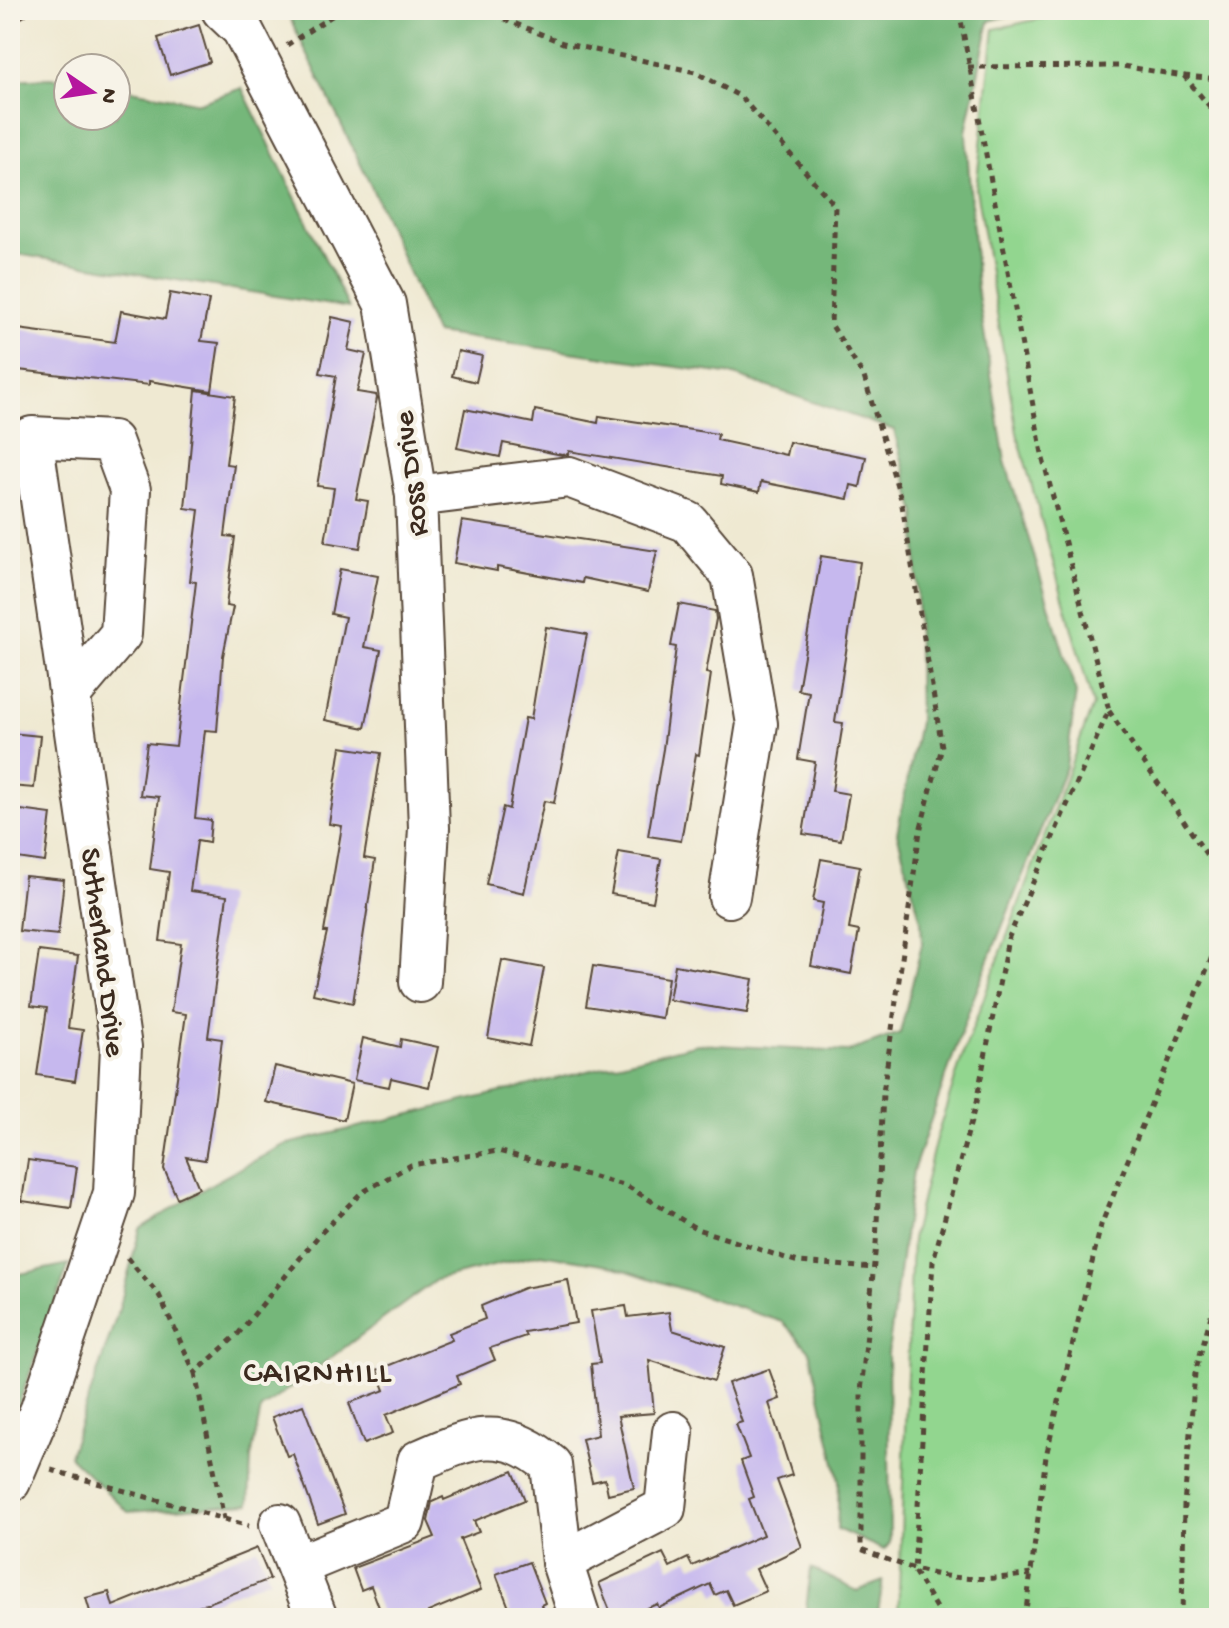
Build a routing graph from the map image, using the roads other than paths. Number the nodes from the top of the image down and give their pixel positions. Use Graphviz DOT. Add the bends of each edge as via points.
graph roads {
  1 [pos="222,10"];
  2 [pos="416,496"];
  3 [pos="71,693"];
  4 [pos="729,897"];
  5 [pos="420,982"];
  6 [pos="673,1432"];
  7 [pos="14,1472"];
  8 [pos="562,1562"];
  9 [pos="317,1618"];
  10 [pos="580,1618"];
  1 -- 2 [label="street, Ross Drive" via="242,29 385,304"];
  2 -- 4 [label="street" via="569,477 688,522 732,575 757,724"];
  2 -- 5 [label="street, Ross Drive" via="429,828"];
  3 -- 3 [label="street, Sutherland Drive" via="121,634 130,490 112,441 32,437"];
  3 -- 7 [label="street, Sutherland Drive" via="121,1047 114,1193 41,1409"];
  6 -- 8 [label="street" via="665,1508"];
  8 -- 9 [label="street" via="551,1465 530,1448 471,1438 418,1461 404,1522 287,1542"];
  8 -- 10 [label="street"];
}
